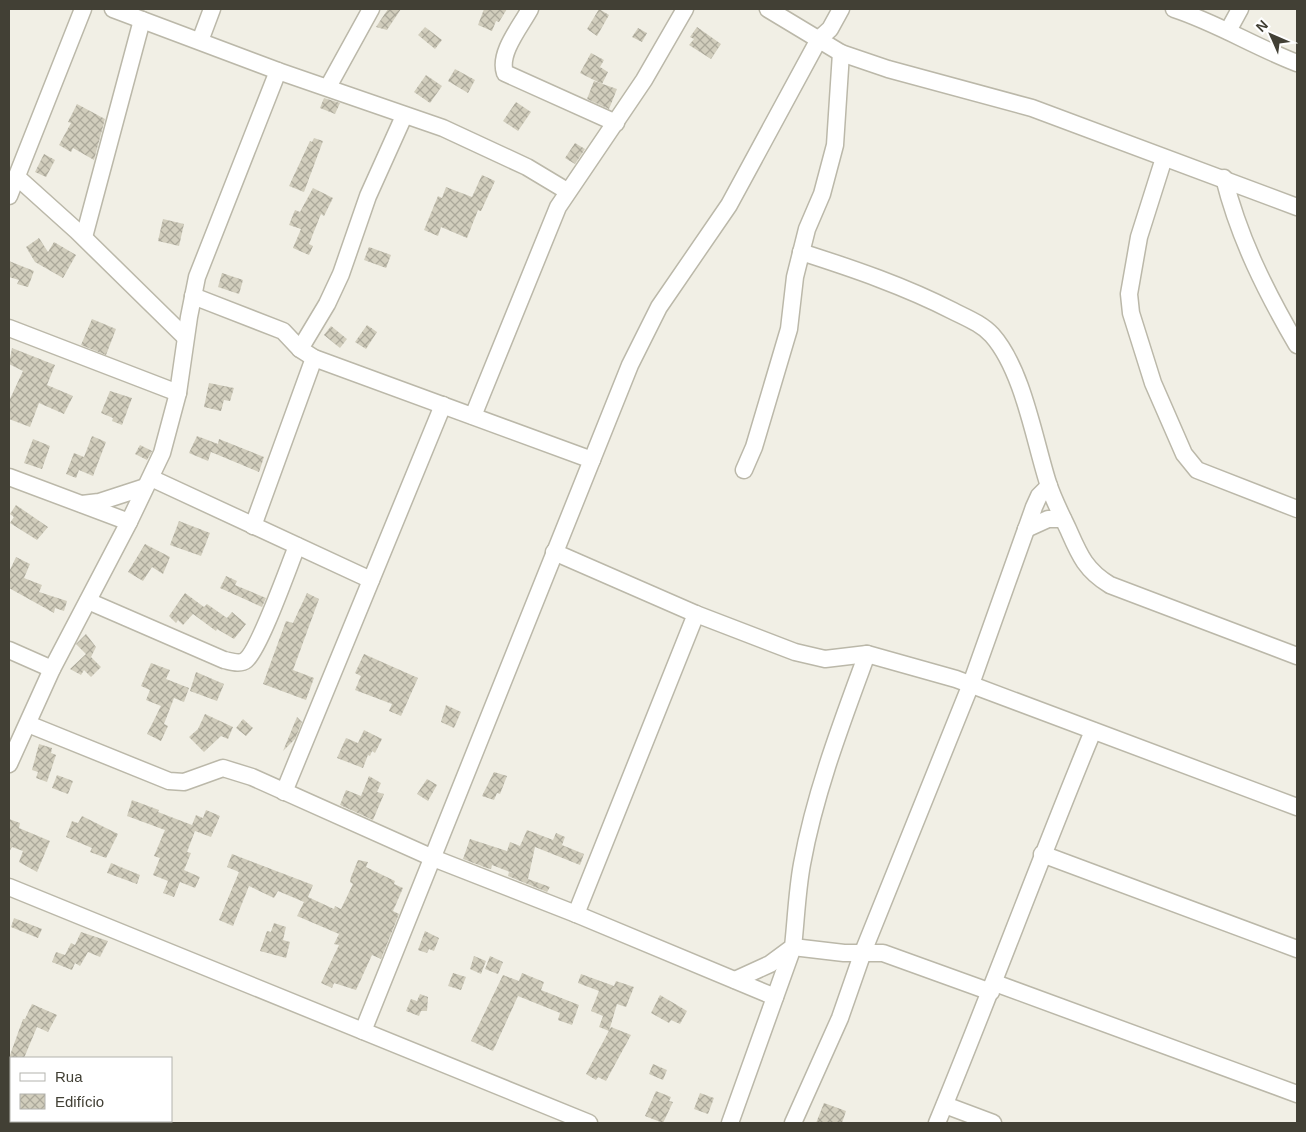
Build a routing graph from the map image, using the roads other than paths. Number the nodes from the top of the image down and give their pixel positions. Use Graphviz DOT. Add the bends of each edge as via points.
graph roads {
  1 [pos="83,9"];
  2 [pos="113,9"];
  3 [pos="212,9"];
  4 [pos="371,9"];
  5 [pos="530,9"];
  6 [pos="685,9"];
  7 [pos="768,9"];
  8 [pos="841,9"];
  9 [pos="1174,9"];
  10 [pos="1240,9"];
  11 [pos="1204,13"];
  12 [pos="142,20"];
  13 [pos="1228,32"];
  14 [pos="819,39"];
  15 [pos="200,41"];
  16 [pos="841,53"];
  17 [pos="1297,62"];
  18 [pos="278,71"];
  19 [pos="328,87"];
  20 [pos="404,116"];
  21 [pos="616,123"];
  22 [pos="1164,158"];
  23 [pos="17,177"];
  24 [pos="1224,178"];
  25 [pos="567,191"];
  26 [pos="9,196"];
  27 [pos="1297,207"];
  28 [pos="84,237"];
  29 [pos="802,252"];
  30 [pos="193,296"];
  31 [pos="9,328"];
  32 [pos="185,337"];
  33 [pos="1297,345"];
  34 [pos="307,354"];
  35 [pos="178,393"];
  36 [pos="443,405"];
  37 [pos="472,416"];
  38 [pos="592,460"];
  39 [pos="744,470"];
  40 [pos="9,477"];
  41 [pos="148,483"];
  42 [pos="1049,486"];
  43 [pos="80,504"];
  44 [pos="1297,508"];
  45 [pos="1063,519"];
  46 [pos="129,522"];
  47 [pos="253,526"];
  48 [pos="1026,529"];
  49 [pos="297,546"];
  50 [pos="554,552"];
  51 [pos="371,580"];
  52 [pos="88,601"];
  53 [pos="696,614"];
  54 [pos="9,650"];
  55 [pos="867,654"];
  56 [pos="1297,656"];
  57 [pos="52,669"];
  58 [pos="971,684"];
  59 [pos="28,724"];
  60 [pos="1093,731"];
  61 [pos="9,764"];
  62 [pos="284,792"];
  63 [pos="1297,807"];
  64 [pos="1042,854"];
  65 [pos="433,858"];
  66 [pos="9,886"];
  67 [pos="576,914"];
  68 [pos="793,947"];
  69 [pos="1297,948"];
  70 [pos="863,952"];
  71 [pos="735,980"];
  72 [pos="993,987"];
  73 [pos="774,997"];
  74 [pos="363,1031"];
  75 [pos="1297,1094"];
  76 [pos="945,1105"];
  77 [pos="589,1123"];
  78 [pos="730,1123"];
  79 [pos="793,1123"];
  80 [pos="937,1123"];
  81 [pos="992,1123"];
  1 -- 23 [label="street"];
  2 -- 12 [label="street"];
  3 -- 15 [label="street"];
  4 -- 19 [label="street"];
  5 -- 21 [label="street" via="507,51 502,66 505,73"];
  6 -- 21 [label="street"];
  7 -- 14 [label="street"];
  8 -- 14 [label="street" via="830,29"];
  9 -- 11 [label="street"];
  10 -- 13 [label="street"];
  11 -- 13 [label="street"];
  12 -- 15 [label="street"];
  12 -- 28 [label="street"];
  13 -- 17 [label="street"];
  14 -- 16 [label="street"];
  14 -- 38 [label="street" via="729,205 659,307 630,365"];
  15 -- 18 [label="street"];
  16 -- 22 [label="street" via="1032,108"];
  16 -- 29 [label="street" via="835,145"];
  18 -- 19 [label="street"];
  18 -- 30 [label="street" via="231,185"];
  19 -- 20 [label="street"];
  20 -- 25 [label="street" via="443,128 486,147"];
  20 -- 34 [label="street" via="368,196 341,274"];
  21 -- 25 [label="street"];
  22 -- 24 [label="street"];
  22 -- 44 [label="street" via="1140,237 1128,294 1153,383 1184,454 1197,470"];
  23 -- 26 [label="street"];
  23 -- 28 [label="street"];
  24 -- 27 [label="street"];
  24 -- 33 [label="street" via="1240,230 1265,290"];
  25 -- 37 [label="street"];
  28 -- 32 [label="street"];
  29 -- 39 [label="street" via="795,277 789,329 754,447"];
  29 -- 42 [label="street" via="876,276 920,295 992,334 1007,355 1016,377"];
  30 -- 32 [label="street"];
  30 -- 34 [label="street" via="283,332"];
  31 -- 35 [label="street"];
  32 -- 35 [label="street"];
  34 -- 36 [label="street"];
  34 -- 47 [label="street"];
  35 -- 41 [label="street" via="162,453"];
  36 -- 37 [label="street"];
  36 -- 51 [label="street"];
  37 -- 38 [label="street"];
  38 -- 50 [label="street"];
  40 -- 43 [label="street"];
  41 -- 43 [label="street" via="99,502"];
  41 -- 46 [label="street"];
  41 -- 47 [label="street"];
  42 -- 45 [label="street"];
  42 -- 48 [label="street" via="1039,496"];
  43 -- 46 [label="street"];
  45 -- 48 [label="street" via="1048,519"];
  45 -- 56 [label="street" via="1084,563 1094,576 1110,585"];
  46 -- 52 [label="street"];
  47 -- 49 [label="street"];
  48 -- 58 [label="street"];
  49 -- 51 [label="street"];
  49 -- 52 [label="street" via="259,640 246,660 239,662 224,660"];
  50 -- 53 [label="street"];
  50 -- 65 [label="street"];
  51 -- 62 [label="street"];
  52 -- 57 [label="street"];
  53 -- 55 [label="street" via="795,652 824,659"];
  53 -- 67 [label="street"];
  54 -- 57 [label="street"];
  55 -- 58 [label="street"];
  55 -- 68 [label="street" via="815,811 802,865"];
  57 -- 59 [label="street"];
  58 -- 60 [label="street"];
  58 -- 70 [label="street"];
  59 -- 61 [label="street"];
  59 -- 62 [label="street" via="169,781 184,782 223,768"];
  60 -- 63 [label="street"];
  60 -- 64 [label="street"];
  62 -- 65 [label="street"];
  64 -- 69 [label="street"];
  64 -- 72 [label="street"];
  65 -- 67 [label="street"];
  65 -- 74 [label="street"];
  66 -- 74 [label="street"];
  67 -- 71 [label="street"];
  68 -- 70 [label="street"];
  68 -- 71 [label="street" via="770,964"];
  68 -- 73 [label="street"];
  70 -- 72 [label="street" via="900,957"];
  70 -- 79 [label="street" via="840,1018"];
  71 -- 73 [label="street"];
  72 -- 75 [label="street"];
  72 -- 76 [label="street"];
  73 -- 78 [label="street"];
  74 -- 77 [label="street"];
  76 -- 80 [label="street"];
  76 -- 81 [label="street"];
}
